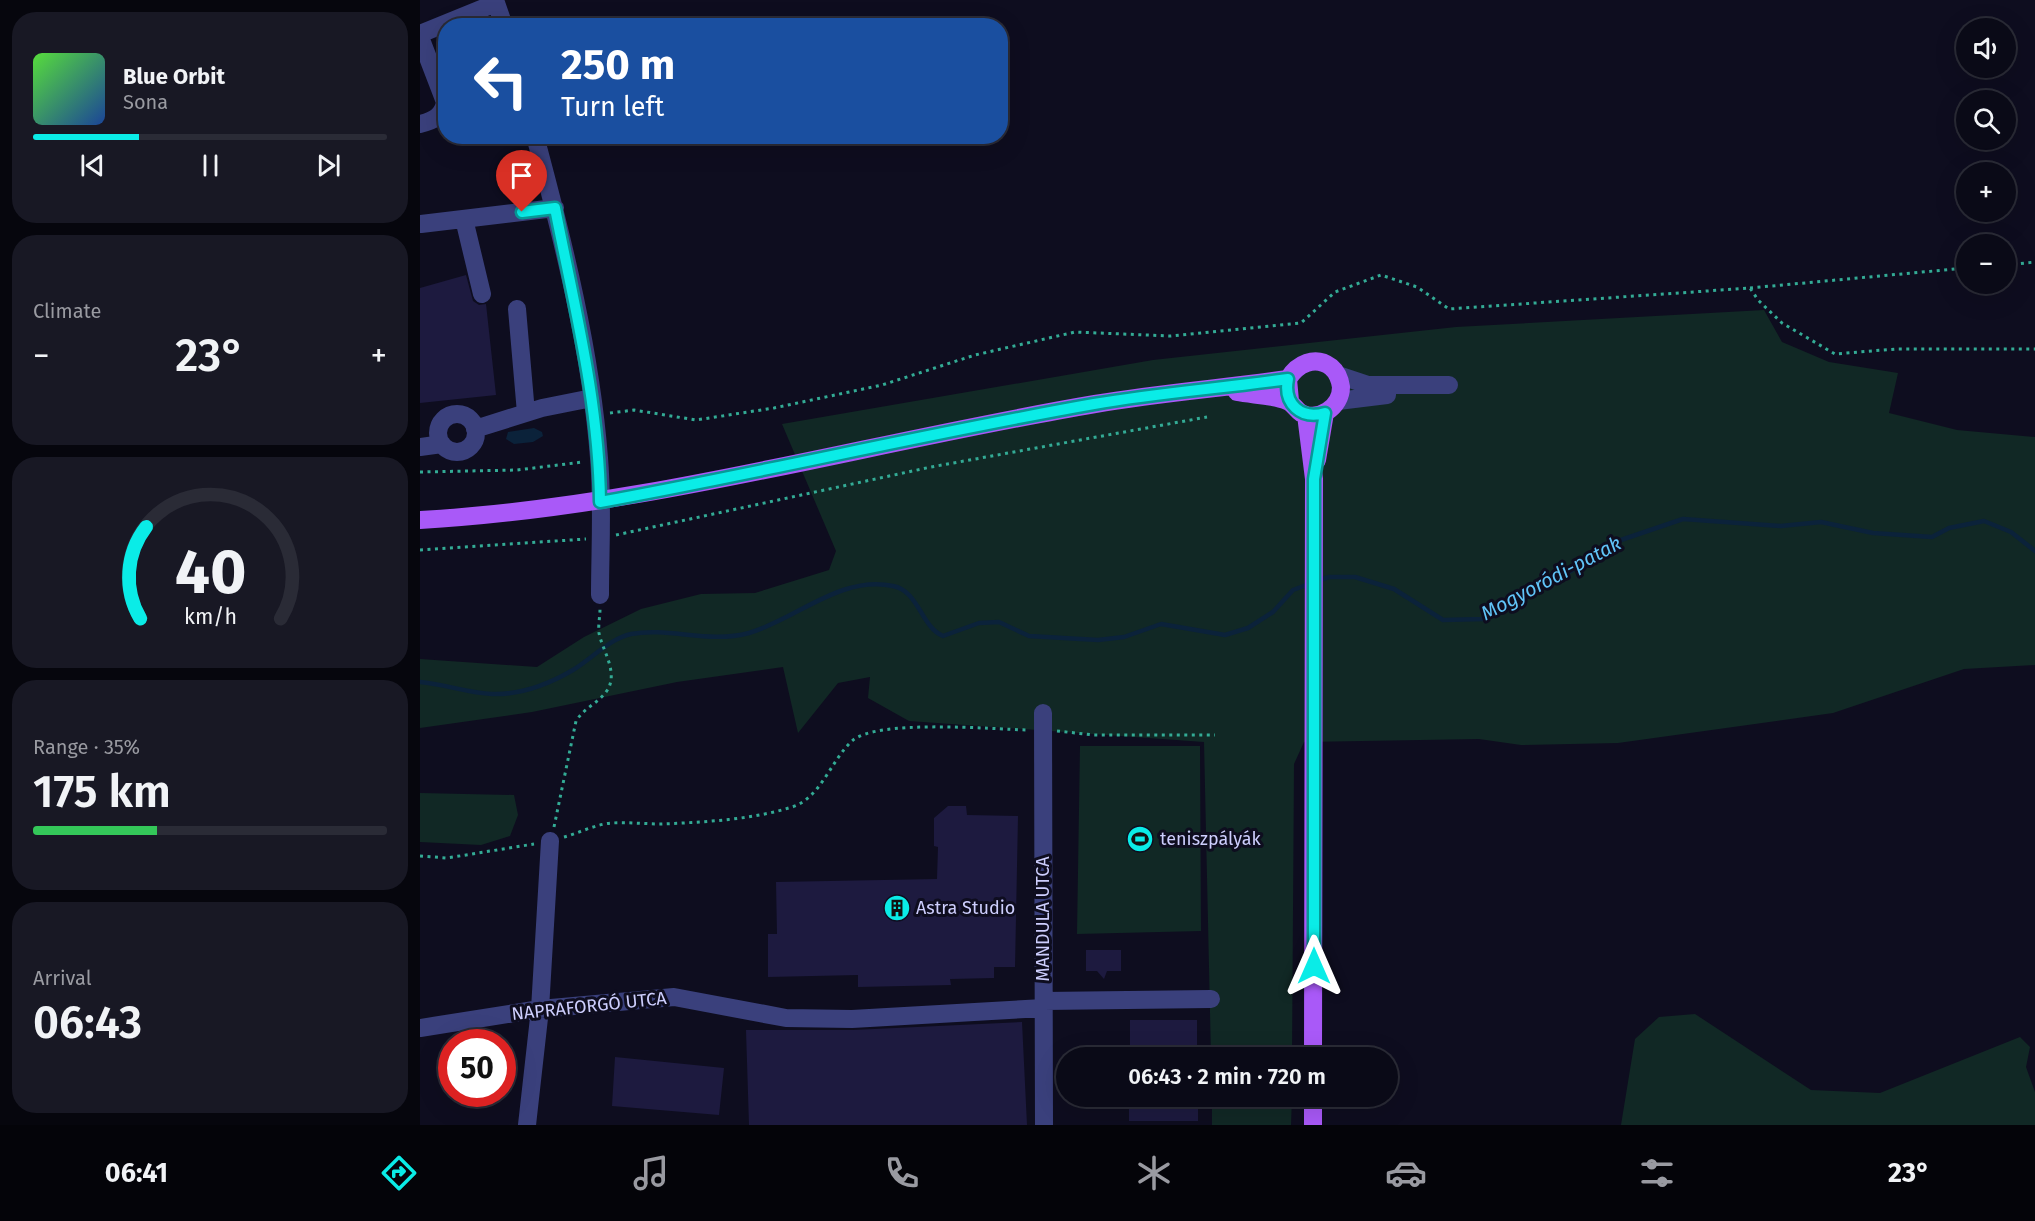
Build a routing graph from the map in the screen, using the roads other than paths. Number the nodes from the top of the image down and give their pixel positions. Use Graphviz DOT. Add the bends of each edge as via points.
graph roads {
  1 [pos="495,2"];
  2 [pos="460,18"];
  3 [pos="501,18"];
  4 [pos="438,28"];
  5 [pos="420,36"];
  6 [pos="438,82"];
  7 [pos="438,117"];
  8 [pos="420,124"];
  9 [pos="538,144"];
  10 [pos="555,208"];
  11 [pos="464,219"];
  12 [pos="421,224"];
  13 [pos="482,294"];
  14 [pos="517,309"];
  15 [pos="1338,375"];
  16 [pos="1288,379"];
  17 [pos="1217,389"];
  18 [pos="1290,401"];
  19 [pos="593,406"];
  20 [pos="1331,407"];
  21 [pos="526,413"];
  22 [pos="1306,415"];
  23 [pos="475,429"];
  24 [pos="442,444"];
  25 [pos="420,447"];
  26 [pos="1314,479"];
  27 [pos="600,502"];
  28 [pos="420,520"];
  29 [pos="600,595"];
  30 [pos="1042,722"];
  31 [pos="550,841"];
  32 [pos="1210,999"];
  33 [pos="1044,1004"];
  34 [pos="540,1009"];
  35 [pos="420,1028"];
  36 [pos="1313,1047"];
  37 [pos="1313,1107"];
  38 [pos="527,1125"];
  39 [pos="1044,1125"];
  40 [pos="1313,1125"];
  1 -- 2 [label="street"];
  1 -- 3 [label="street"];
  4 -- 5 [label="street"];
  5 -- 6 [label="street"];
  7 -- 8 [label="street"];
  9 -- 10 [label="street"];
  10 -- 11 [label="street"];
  10 -- 19 [label="street"];
  11 -- 12 [label="street"];
  11 -- 13 [label="street"];
  14 -- 21 [label="street"];
  15 -- 16 [label="main road" via="1316,361 1299,366"];
  15 -- 20 [label="main road" via="1341,393"];
  15 -- 20 [label="street" via="1368,385 1449,389 1380,396"];
  16 -- 17 [label="main road"];
  16 -- 18 [label="main road"];
  17 -- 18 [label="main road"];
  17 -- 27 [label="main road" via="1094,404"];
  18 -- 22 [label="main road"];
  19 -- 21 [label="street"];
  19 -- 27 [label="street" via="600,460"];
  20 -- 22 [label="main road"];
  20 -- 26 [label="main road"];
  21 -- 23 [label="street"];
  22 -- 26 [label="main road"];
  23 -- 24 [label="street" via="475,438 463,450 454,451"];
  23 -- 24 [label="street" via="464,415 447,417 438,432"];
  24 -- 25 [label="street"];
  26 -- 36 [label="main road"];
  27 -- 28 [label="main road"];
  27 -- 29 [label="street"];
  30 -- 33 [label="street, MANDULA UTCA"];
  31 -- 34 [label="street"];
  32 -- 33 [label="street, NAPRAFORGÓ UTCA"];
  33 -- 34 [label="street, NAPRAFORGÓ UTCA" via="852,1019 786,1018 674,997"];
  33 -- 39 [label="street, MANDULA UTCA"];
  34 -- 35 [label="street, NAPRAFORGÓ UTCA"];
  34 -- 38 [label="street"];
  37 -- 40 [label="main road"];
}
